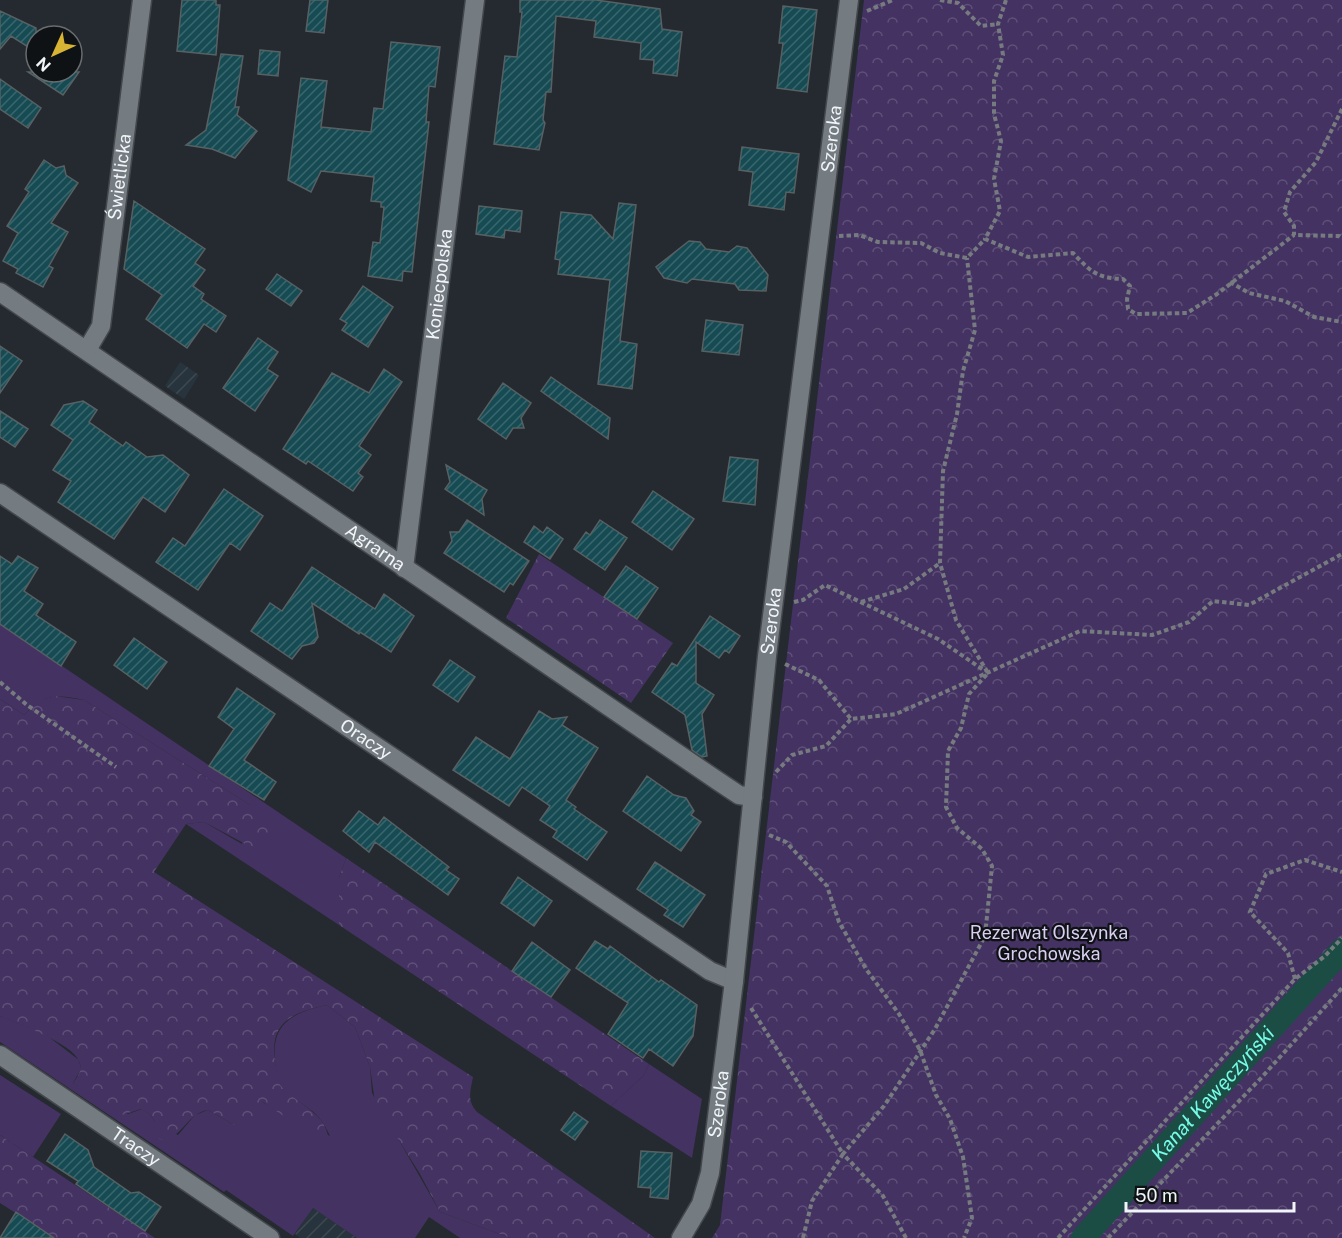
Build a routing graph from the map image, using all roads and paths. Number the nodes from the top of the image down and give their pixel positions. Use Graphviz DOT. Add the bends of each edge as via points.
graph roads {
  1 [pos="142,0"];
  2 [pos="475,0"];
  3 [pos="849,0"];
  4 [pos="940,0"];
  5 [pos="1006,0"];
  6 [pos="998,24"];
  7 [pos="1342,109"];
  8 [pos="1294,235"];
  9 [pos="820,237"];
  10 [pos="1342,238"];
  11 [pos="985,239"];
  12 [pos="967,258"];
  13 [pos="1230,282"];
  14 [pos="0,292"];
  15 [pos="1342,322"];
  16 [pos="87,350"];
  17 [pos="0,493"];
  18 [pos="1342,554"];
  19 [pos="940,563"];
  20 [pos="404,568"];
  21 [pos="860,602"];
  22 [pos="774,607"];
  23 [pos="767,656"];
  24 [pos="988,673"];
  25 [pos="0,682"];
  26 [pos="851,719"];
  27 [pos="116,767"];
  28 [pos="753,797"];
  29 [pos="765,834"];
  30 [pos="1342,872"];
  31 [pos="1342,938"];
  32 [pos="1295,979"];
  33 [pos="734,981"];
  34 [pos="1342,988"];
  35 [pos="920,1050"];
  36 [pos="0,1055"];
  37 [pos="843,1154"];
  38 [pos="1114,1235"];
  39 [pos="270,1238"];
  40 [pos="681,1238"];
  41 [pos="803,1238"];
  42 [pos="906,1238"];
  43 [pos="964,1238"];
  44 [pos="1058,1238"];
  45 [pos="1108,1238"];
  1 -- 16 [label="street, Świetlicka" via="102,318"];
  2 -- 20 [label="street, Koniecpolska"];
  3 -- 9 [label="street, Szeroka"];
  4 -- 6 [label="path" via="958,3 981,26"];
  5 -- 6 [label="path"];
  6 -- 11 [label="path" via="1003,55 994,81 994,114 1001,141 994,178 1000,211"];
  7 -- 8 [label="path" via="1316,162 1290,192 1284,212 1294,226"];
  8 -- 10 [label="path"];
  8 -- 13 [label="path"];
  9 -- 12 [label="path" via="859,235 878,242 921,243"];
  9 -- 22 [label="street, Szeroka"];
  11 -- 12 [label="path"];
  11 -- 13 [label="path" via="1028,257 1073,254 1103,278 1123,279 1130,286 1128,309 1136,314 1187,312"];
  12 -- 19 [label="path" via="975,330 943,471"];
  13 -- 15 [label="path" via="1249,293 1285,301 1314,317"];
  14 -- 16 [label="street, Agrarna"];
  16 -- 20 [label="street, Agrarna"];
  17 -- 33 [label="street, Oraczy" via="683,953 720,977"];
  18 -- 24 [label="path" via="1249,605 1214,601 1189,622 1152,635 1080,632"];
  19 -- 21 [label="path" via="904,589"];
  19 -- 24 [label="path" via="956,620"];
  20 -- 28 [label="street, Agrarna" via="739,795"];
  21 -- 22 [label="path" via="825,585 803,600"];
  21 -- 24 [label="path" via="938,639"];
  22 -- 23 [label="street, Szeroka"];
  23 -- 26 [label="path" via="819,680"];
  23 -- 28 [label="street, Szeroka"];
  24 -- 26 [label="path" via="896,714"];
  24 -- 35 [label="path" via="969,694 961,728 948,751 946,807 957,828 982,849 992,866 985,936 936,1029"];
  25 -- 27 [label="path"];
  26 -- 28 [label="path" via="826,746 792,755"];
  28 -- 33 [label="street, Szeroka"];
  29 -- 35 [label="path" via="786,842 826,886 839,922"];
  30 -- 32 [label="path" via="1305,860 1266,874 1250,912 1288,953"];
  31 -- 32 [label="path"];
  32 -- 44 [label="path"];
  33 -- 37 [label="path"];
  33 -- 40 [label="street, Szeroka" via="710,1173 701,1204"];
  34 -- 38 [label="path"];
  35 -- 37 [label="path" via="884,1106"];
  35 -- 43 [label="path" via="963,1157 972,1218"];
  36 -- 39 [label="street, Traczy"];
  37 -- 41 [label="path" via="812,1201"];
  37 -- 42 [label="path" via="883,1196"];
  38 -- 45 [label="path"];
}
